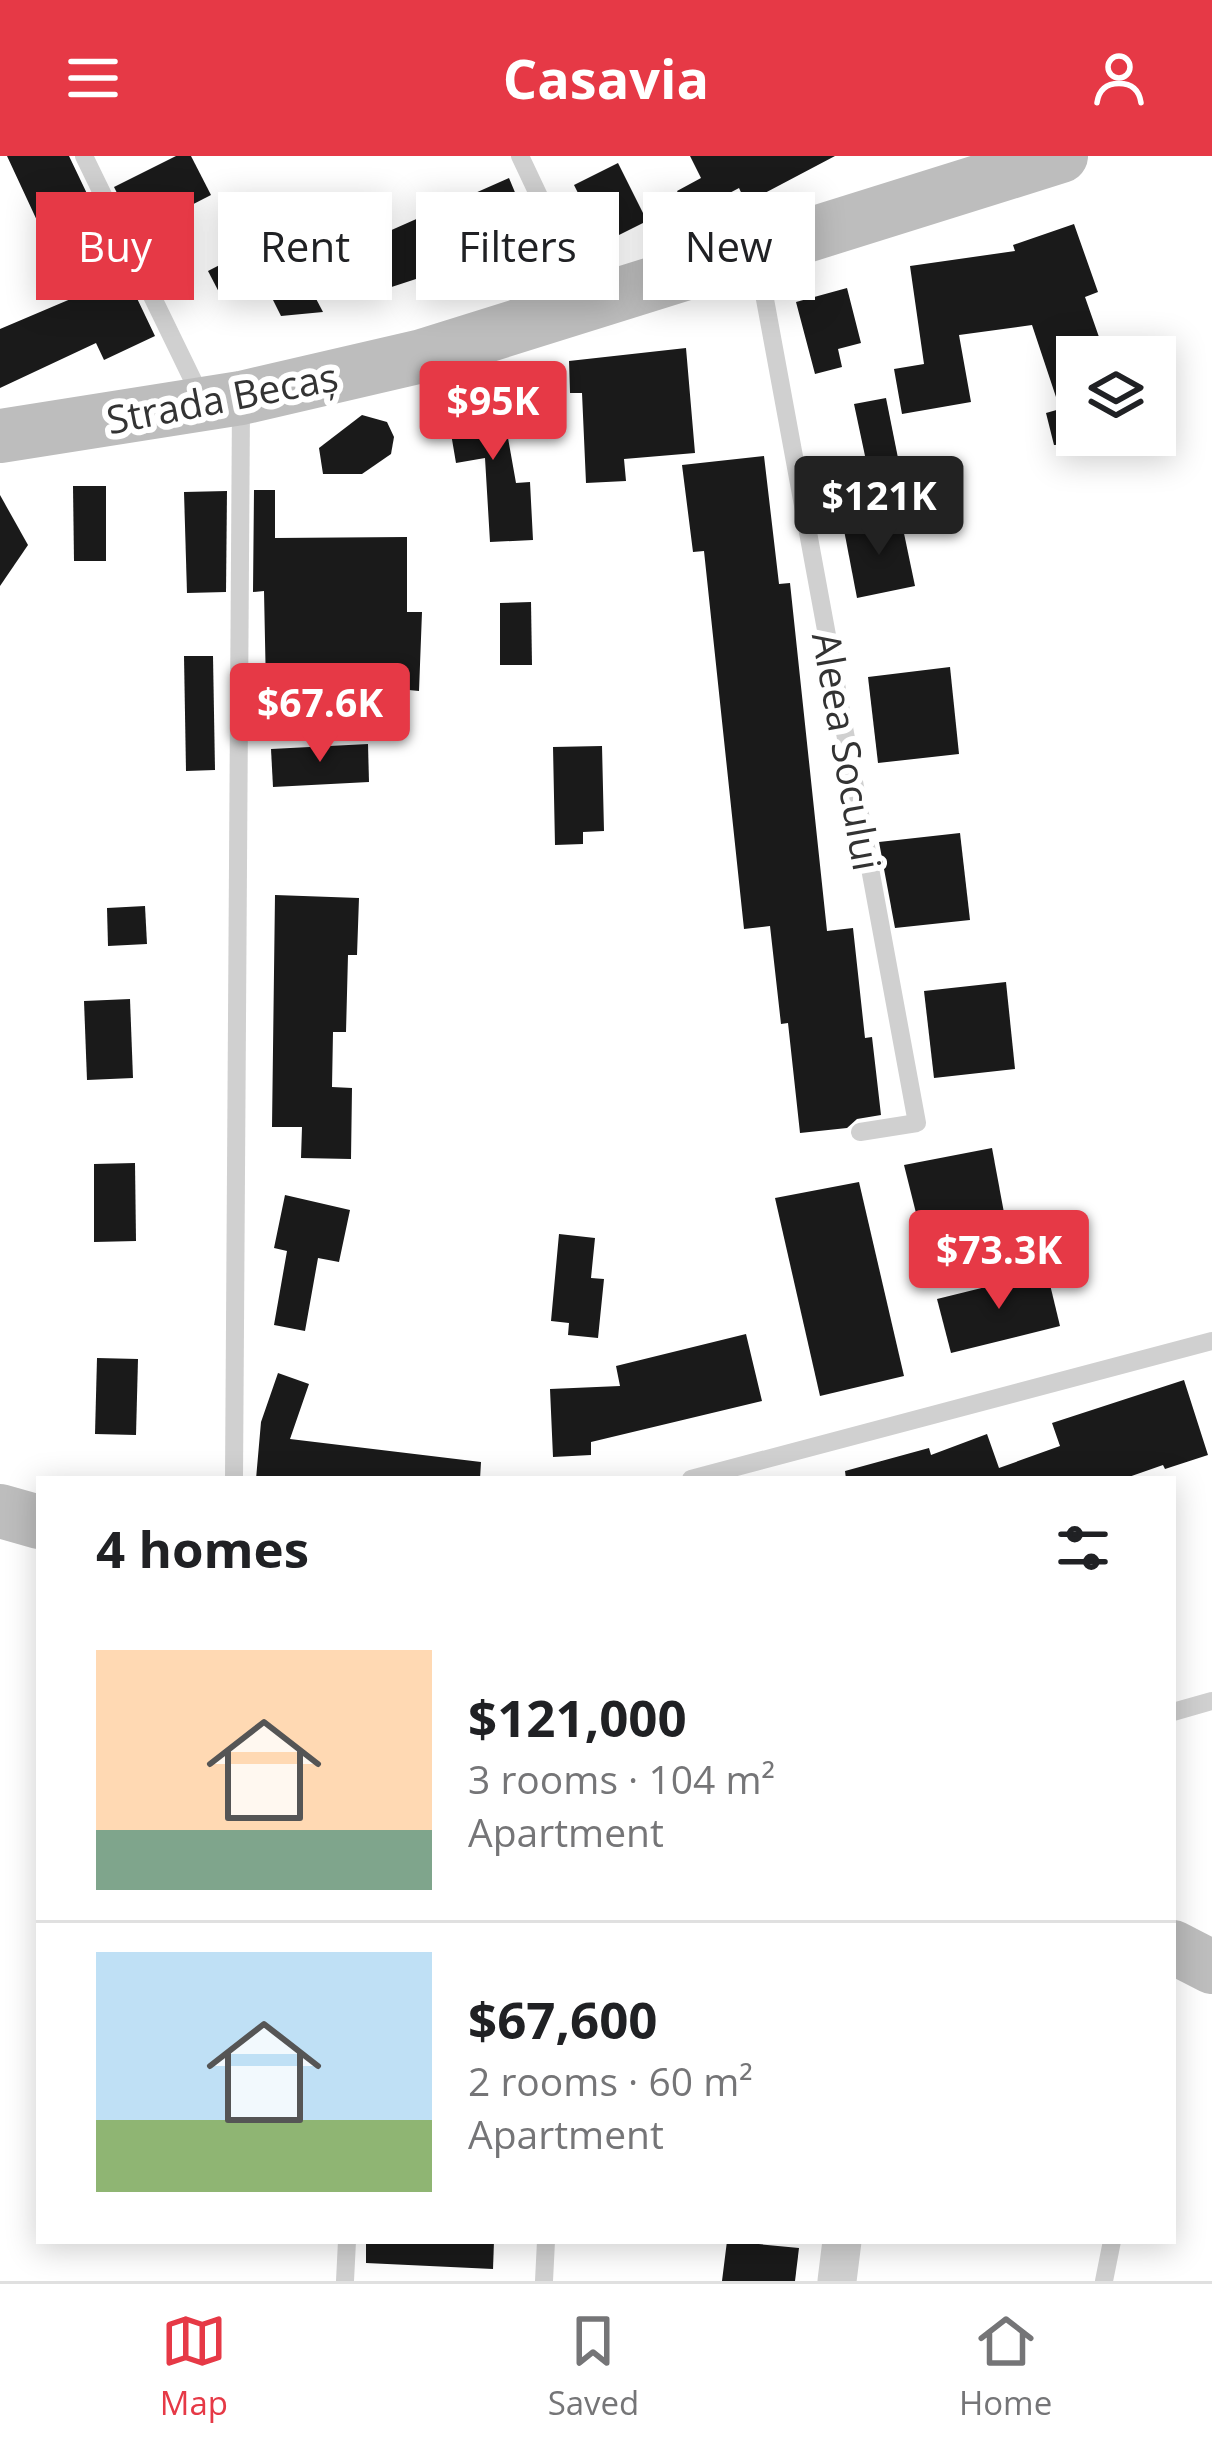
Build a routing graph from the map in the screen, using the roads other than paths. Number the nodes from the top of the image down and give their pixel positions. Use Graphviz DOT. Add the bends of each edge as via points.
graph roads {
  1 [pos="84,156"];
  2 [pos="520,156"];
  3 [pos="1061,156"];
  4 [pos="979,168"];
  5 [pos="815,229"];
  6 [pos="643,287"];
  7 [pos="766,300"];
  8 [pos="589,304"];
  9 [pos="223,400"];
  10 [pos="0,436"];
  11 [pos="860,1132"];
  12 [pos="1212,1341"];
  13 [pos="234,1476"];
  14 [pos="702,1476"];
  15 [pos="0,1511"];
  16 [pos="36,1521"];
  17 [pos="1212,1701"];
  18 [pos="1176,1711"];
  19 [pos="1176,1949"];
  20 [pos="1212,1967"];
  21 [pos="346,2244"];
  22 [pos="546,2244"];
  23 [pos="842,2244"];
  24 [pos="1111,2244"];
  25 [pos="345,2281"];
  26 [pos="544,2281"];
  27 [pos="837,2281"];
  28 [pos="1104,2281"];
  1 -- 9 [label="lane"];
  2 -- 8 [label="lane"];
  3 -- 4 [label="main road, Strada Becaș"];
  4 -- 5 [label="main road, Strada Becaș"];
  6 -- 8 [label="main road, Strada Becaș"];
  7 -- 11 [label="lane, Aleea Socului" via="917,1123"];
  8 -- 9 [label="main road, Strada Becaș" via="422,356"];
  9 -- 10 [label="main road, Strada Becaș"];
  9 -- 13 [label="lane"];
  12 -- 14 [label="lane"];
  15 -- 16 [label="main road"];
  17 -- 18 [label="lane"];
  19 -- 20 [label="main road"];
  21 -- 25 [label="lane"];
  22 -- 26 [label="lane"];
  23 -- 27 [label="street"];
  24 -- 28 [label="lane"];
}
